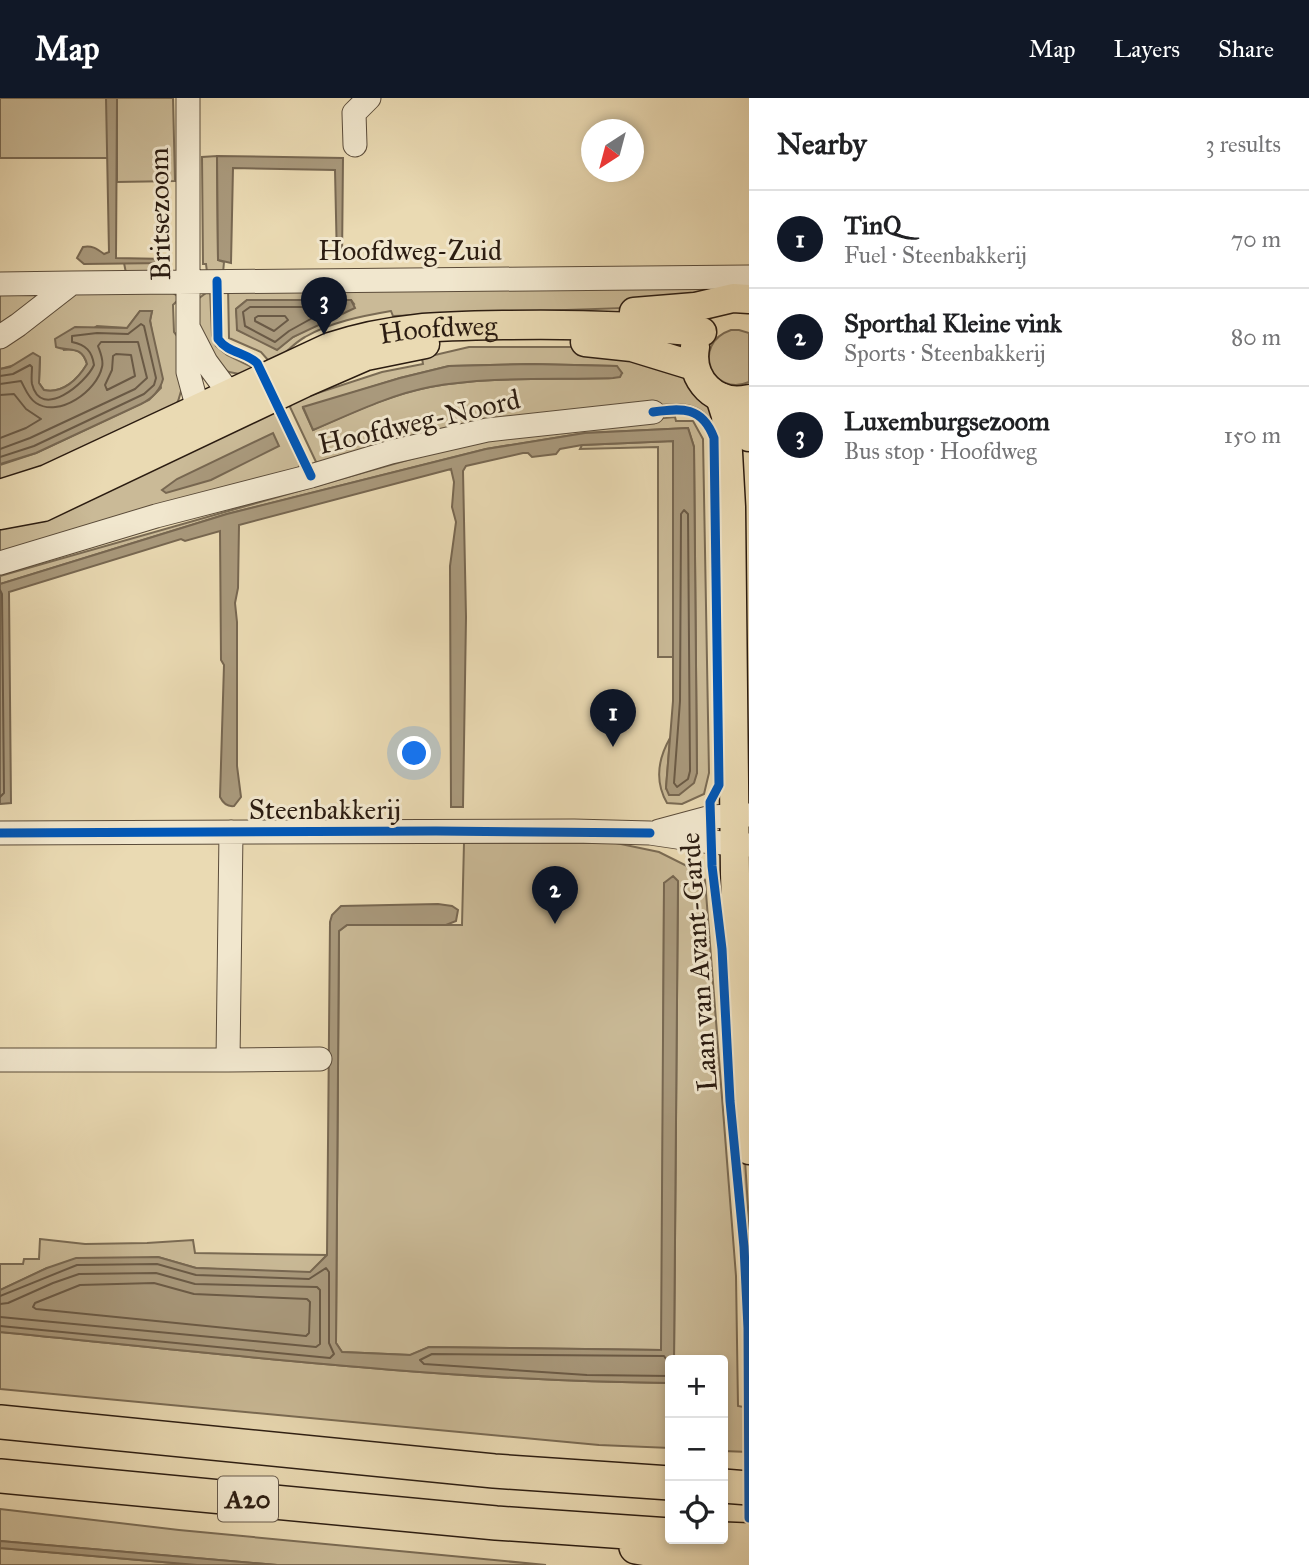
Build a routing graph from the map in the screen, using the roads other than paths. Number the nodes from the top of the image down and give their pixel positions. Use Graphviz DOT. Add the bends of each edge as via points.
graph roads {
  1 [pos="188,98"];
  2 [pos="369,98"];
  3 [pos="355,145"];
  4 [pos="749,277"];
  5 [pos="190,280"];
  6 [pos="72,283"];
  7 [pos="0,284"];
  8 [pos="749,299"];
  9 [pos="749,317"];
  10 [pos="571,324"];
  11 [pos="189,329"];
  12 [pos="702,332"];
  13 [pos="0,337"];
  14 [pos="694,366"];
  15 [pos="229,393"];
  16 [pos="720,397"];
  17 [pos="749,399"];
  18 [pos="198,408"];
  19 [pos="749,408"];
  20 [pos="653,412"];
  21 [pos="223,421"];
  22 [pos="749,437"];
  23 [pos="0,494"];
  24 [pos="0,515"];
  25 [pos="0,563"];
  26 [pos="742,816"];
  27 [pos="231,832"];
  28 [pos="0,833"];
  29 [pos="649,833"];
  30 [pos="742,845"];
  31 [pos="320,1059"];
  32 [pos="0,1060"];
  33 [pos="228,1060"];
  34 [pos="749,1150"];
  35 [pos="0,1422"];
  36 [pos="728,1465"];
  37 [pos="749,1465"];
  38 [pos="665,1466"];
  39 [pos="494,1471"];
  40 [pos="0,1476"];
  41 [pos="665,1483"];
  42 [pos="728,1486"];
  43 [pos="749,1488"];
  44 [pos="496,1523"];
  45 [pos="665,1535"];
  46 [pos="728,1539"];
  47 [pos="749,1540"];
  48 [pos="738,1565"];
  1 -- 5 [label="street, Britsezoom"];
  2 -- 3 [label="street" via="354,113"];
  4 -- 5 [label="street, Hoofdweg-Zuid"];
  5 -- 6 [label="street, Hoofdweg-Zuid"];
  5 -- 11 [label="street, Britsezoom"];
  6 -- 7 [label="street, Hoofdweg-Zuid"];
  6 -- 13 [label="street"];
  8 -- 10 [label="main road" via="586,315"];
  9 -- 12 [label="main road" via="723,318"];
  10 -- 12 [label="main road, Hoofdweg"];
  10 -- 15 [label="main road, Hoofdweg" via="379,332 330,347"];
  11 -- 15 [label="street, Britsezoom"];
  11 -- 18 [label="street, Britsezoom" via="188,372"];
  12 -- 14 [label="main road"];
  14 -- 16 [label="main road" via="703,385"];
  14 -- 21 [label="main road, Hoofdweg" via="600,342 413,345 366,356"];
  15 -- 18 [label="main road, Hoofdweg"];
  15 -- 21 [label="street"];
  16 -- 17 [label="main road"];
  16 -- 26 [label="main road, Laan van Avant-Garde" via="726,416"];
  18 -- 21 [label="street"];
  18 -- 23 [label="main road, Hoofdweg" via="47,479"];
  19 -- 22 [label="main road"];
  20 -- 25 [label="street, Hoofdweg-Noord" via="487,430 415,446"];
  21 -- 24 [label="main road, Hoofdweg" via="43,507"];
  26 -- 29 [label="street, Steenbakkerij" via="711,817"];
  26 -- 30 [label="main road, Laan van Avant-Garde"];
  27 -- 28 [label="street, Steenbakkerij"];
  27 -- 29 [label="street, Steenbakkerij"];
  27 -- 33 [label="street, Steenbakkerij"];
  29 -- 30 [label="street, Steenbakkerij"];
  30 -- 34 [label="main road, Laan van Avant-Garde" via="740,1022"];
  31 -- 33 [label="street"];
  32 -- 33 [label="street"];
  35 -- 39 [label="highway, A20"];
  36 -- 37 [label="highway"];
  38 -- 39 [label="highway, A20"];
  39 -- 41 [label="highway, A20"];
  40 -- 44 [label="highway, A20"];
  42 -- 43 [label="highway"];
  44 -- 45 [label="highway, A20"];
  44 -- 48 [label="highway, A20"];
  46 -- 47 [label="highway"];
}
